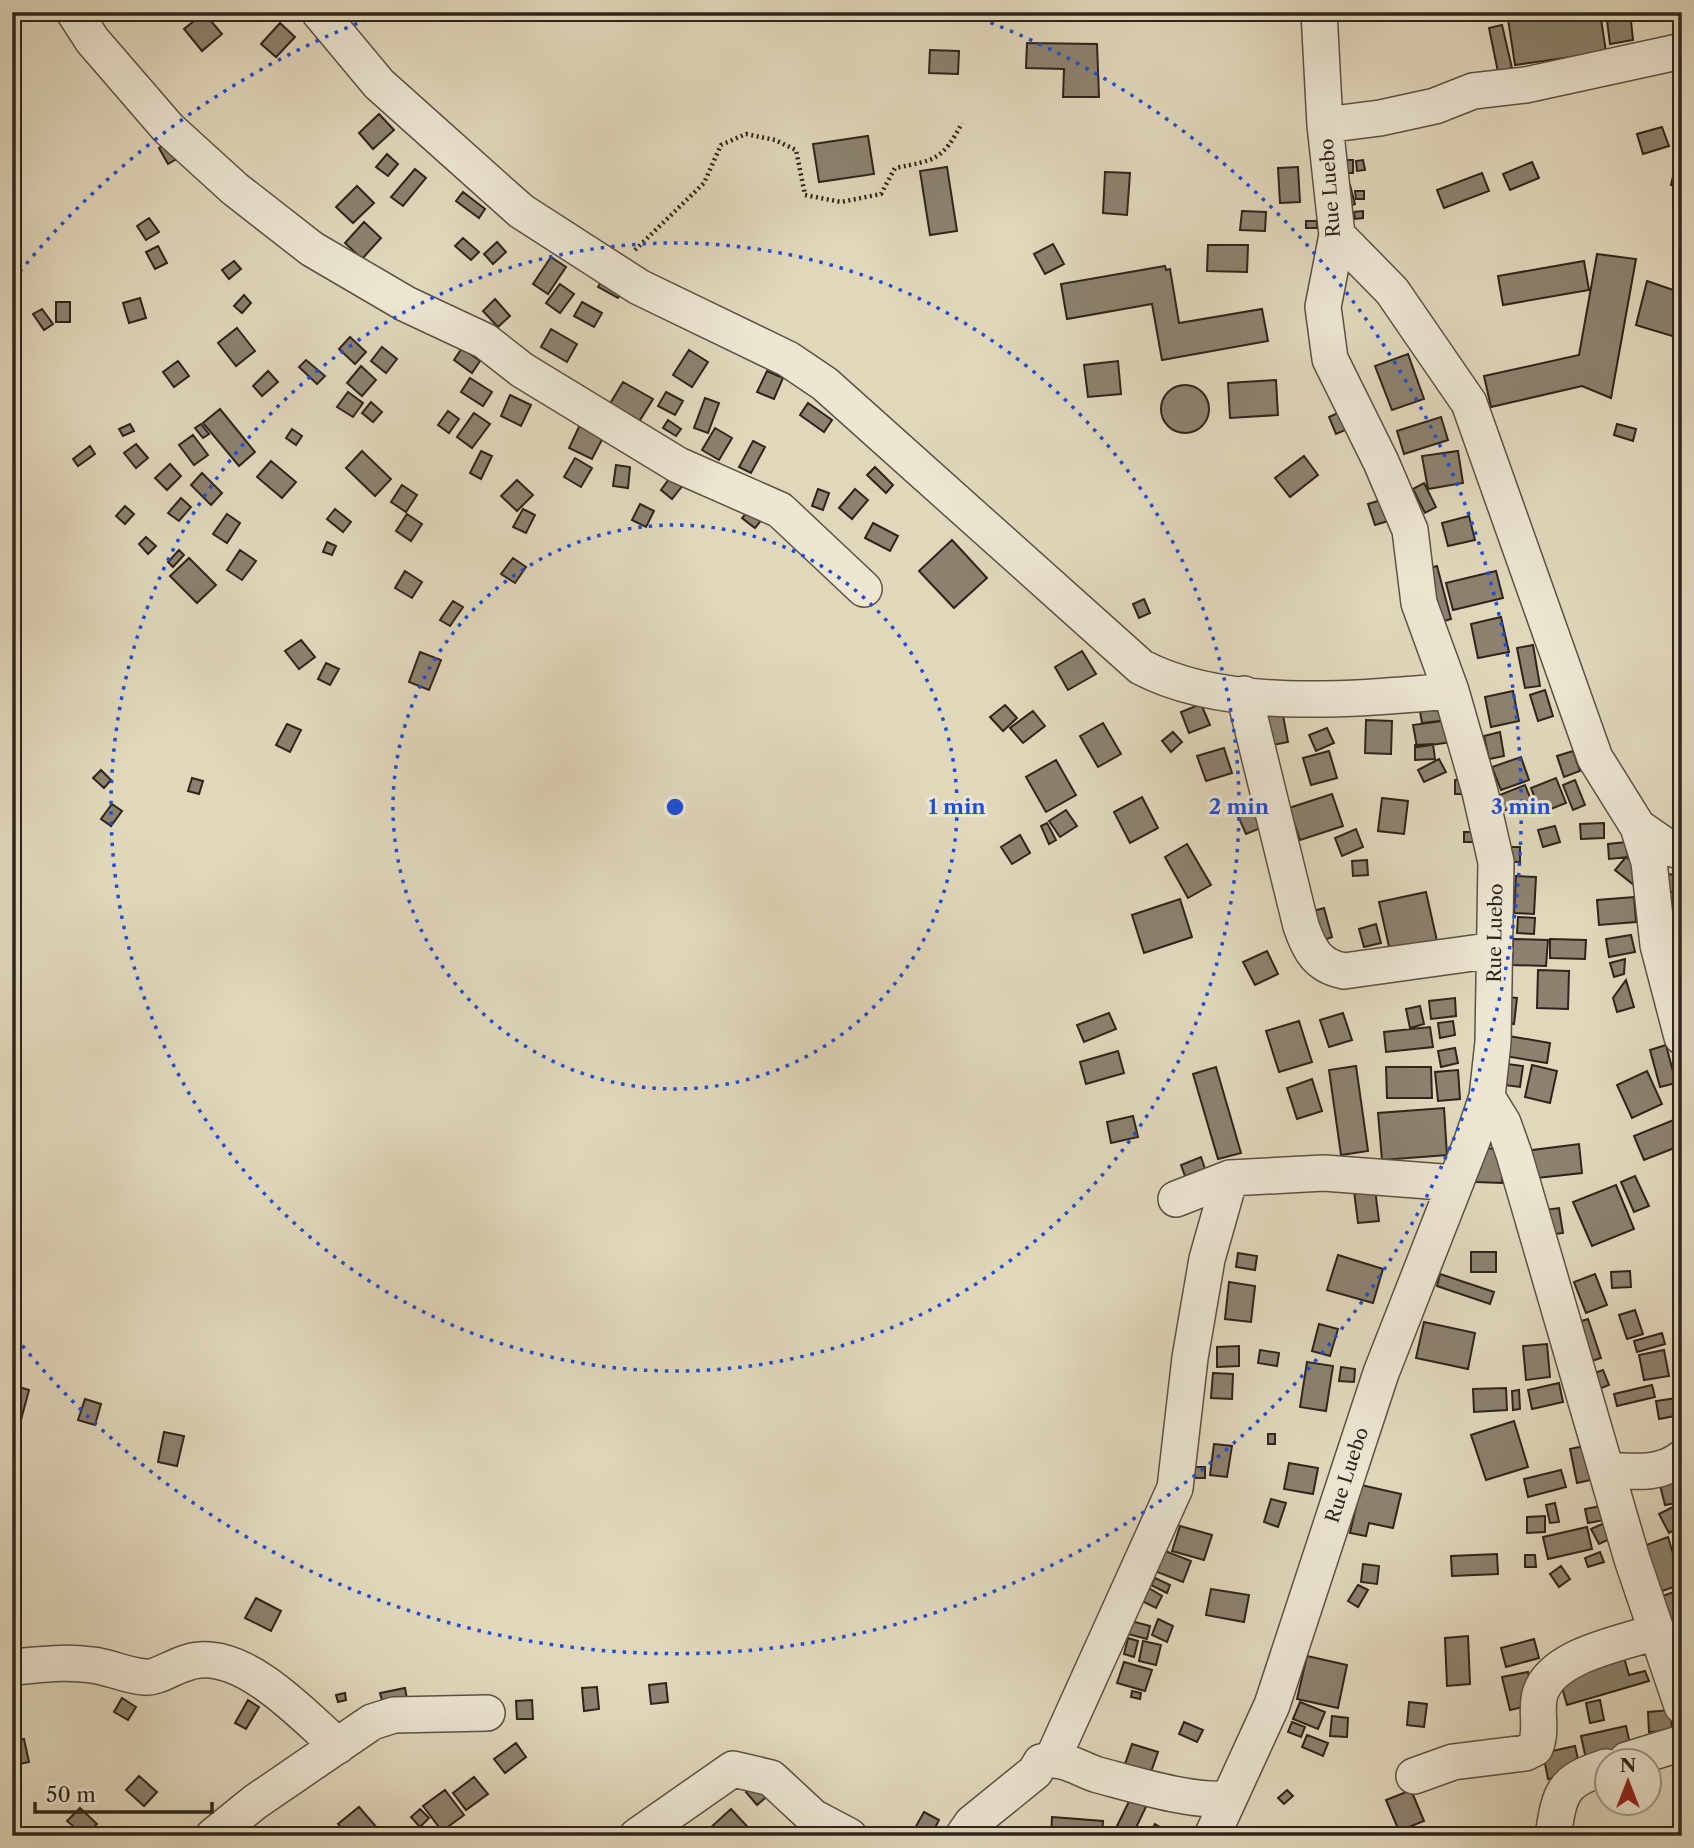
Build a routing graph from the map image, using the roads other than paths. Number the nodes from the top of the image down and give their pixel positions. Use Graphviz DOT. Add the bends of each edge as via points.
graph roads {
  1 [pos="74,12"];
  2 [pos="319,12"];
  3 [pos="1319,12"];
  4 [pos="1682,51"];
  5 [pos="1325,125"];
  6 [pos="1337,235"];
  7 [pos="864,589"];
  8 [pos="1451,691"];
  9 [pos="1244,694"];
  10 [pos="1638,827"];
  11 [pos="1682,852"];
  12 [pos="1495,950"];
  13 [pos="1682,1037"];
  14 [pos="1487,1097"];
  15 [pos="1230,1178"];
  16 [pos="1455,1184"];
  17 [pos="1176,1199"];
  18 [pos="1682,1458"];
  19 [pos="1606,1470"];
  20 [pos="1655,1632"];
  21 [pos="12,1667"];
  22 [pos="1682,1706"];
  23 [pos="487,1713"];
  24 [pos="1682,1743"];
  25 [pos="338,1746"];
  26 [pos="1662,1749"];
  27 [pos="1053,1758"];
  28 [pos="1592,1771"];
  29 [pos="1414,1776"];
  30 [pos="1228,1799"];
  31 [pos="213,1836"];
  32 [pos="637,1836"];
  33 [pos="849,1836"];
  34 [pos="963,1836"];
  35 [pos="1212,1836"];
  36 [pos="1553,1836"];
  1 -- 7 [label="street" via="100,50 168,128 235,189 312,249 406,304 485,341 522,370 678,465 780,510"];
  2 -- 9 [label="street" via="379,85 521,211 618,274 788,359 825,384 1141,667 1167,681"];
  3 -- 5 [label="street, Rue Luebo"];
  4 -- 5 [label="street" via="1473,92 1435,106"];
  5 -- 6 [label="street, Rue Luebo"];
  6 -- 8 [label="street, Rue Luebo" via="1324,307 1330,359 1410,530 1419,603"];
  6 -- 10 [label="street" via="1392,291 1462,388 1595,758"];
  8 -- 9 [label="street" via="1335,701"];
  8 -- 12 [label="street, Rue Luebo" via="1496,862"];
  9 -- 12 [label="street" via="1311,953 1344,971"];
  10 -- 11 [label="street"];
  10 -- 13 [label="street" via="1649,862 1658,945"];
  12 -- 14 [label="street, Rue Luebo"];
  14 -- 16 [label="street, Rue Luebo"];
  14 -- 19 [label="street" via="1514,1154"];
  15 -- 16 [label="street" via="1357,1173"];
  15 -- 17 [label="street"];
  15 -- 27 [label="street" via="1207,1259 1175,1488"];
  16 -- 30 [label="street, Rue Luebo" via="1381,1373 1272,1705"];
  18 -- 19 [label="street" via="1645,1472"];
  19 -- 20 [label="street"];
  20 -- 22 [label="street"];
  20 -- 29 [label="street" via="1555,1669 1539,1695 1535,1748 1453,1762"];
  21 -- 25 [label="street" via="82,1663 145,1677 184,1661 218,1660 261,1679"];
  23 -- 25 [label="street" via="394,1715 372,1722"];
  24 -- 26 [label="street"];
  25 -- 31 [label="street"];
  27 -- 30 [label="street" via="1181,1796"];
  27 -- 34 [label="street" via="1041,1762"];
  28 -- 36 [label="street" via="1562,1791"];
  30 -- 35 [label="street, Rue Luebo"];
  32 -- 33 [label="street" via="733,1769 771,1778 813,1817"];
}
